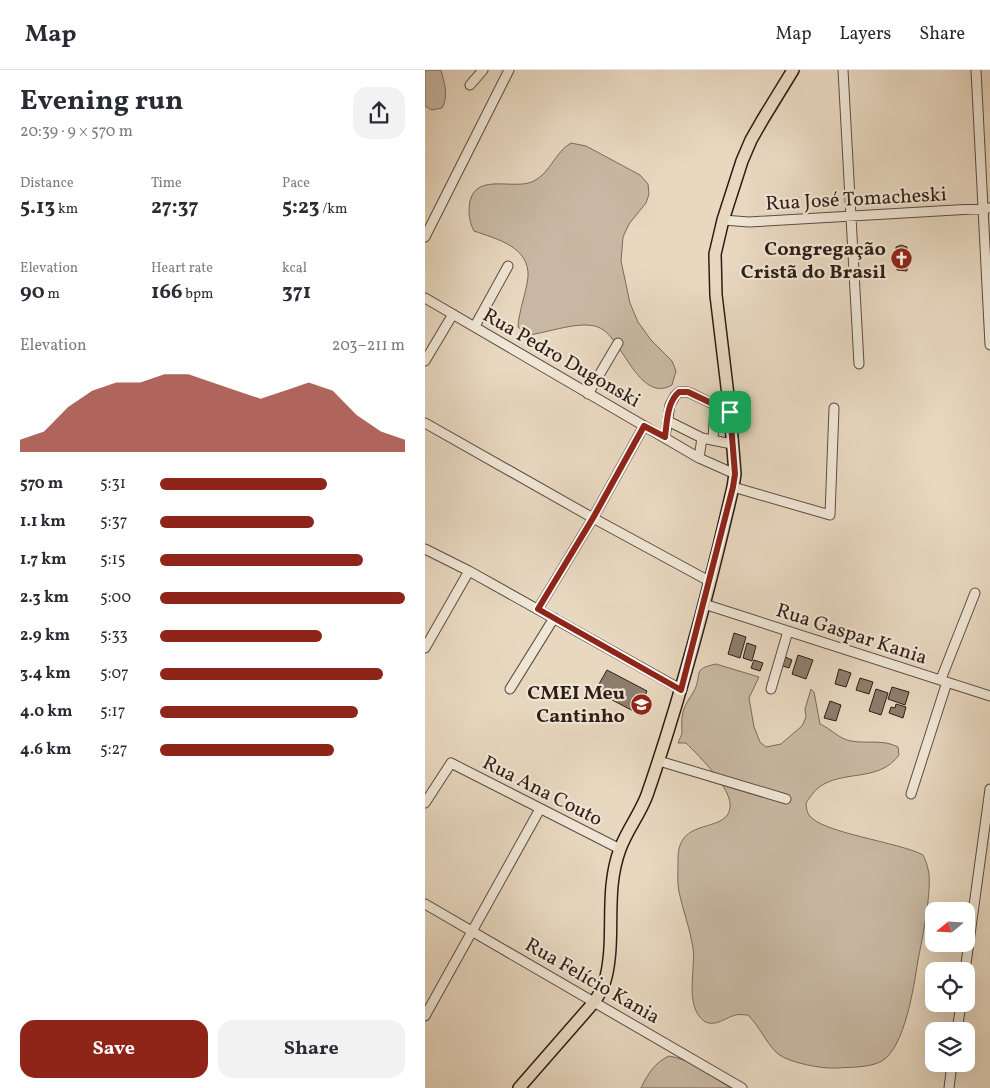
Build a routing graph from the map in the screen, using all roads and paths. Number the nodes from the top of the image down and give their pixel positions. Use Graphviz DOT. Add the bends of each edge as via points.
graph roads {
  1 [pos="483,70"];
  2 [pos="509,70"];
  3 [pos="793,70"];
  4 [pos="843,70"];
  5 [pos="975,70"];
  6 [pos="470,85"];
  7 [pos="987,208"];
  8 [pos="851,216"];
  9 [pos="723,220"];
  10 [pos="425,237"];
  11 [pos="508,266"];
  12 [pos="425,298"];
  13 [pos="453,314"];
  14 [pos="475,326"];
  15 [pos="619,343"];
  16 [pos="990,345"];
  17 [pos="425,361"];
  18 [pos="859,364"];
  19 [pos="588,394"];
  20 [pos="715,405"];
  21 [pos="834,408"];
  22 [pos="730,412"];
  23 [pos="667,420"];
  24 [pos="425,423"];
  25 [pos="644,426"];
  26 [pos="665,437"];
  27 [pos="702,438"];
  28 [pos="713,440"];
  29 [pos="732,444"];
  30 [pos="699,458"];
  31 [pos="735,474"];
  32 [pos="733,487"];
  33 [pos="593,518"];
  34 [pos="425,549"];
  35 [pos="469,571"];
  36 [pos="709,581"];
  37 [pos="975,593"];
  38 [pos="704,604"];
  39 [pos="538,609"];
  40 [pos="554,618"];
  41 [pos="788,631"];
  42 [pos="425,648"];
  43 [pos="944,681"];
  44 [pos="510,689"];
  45 [pos="771,689"];
  46 [pos="681,690"];
  47 [pos="990,696"];
  48 [pos="659,761"];
  49 [pos="990,789"];
  50 [pos="911,794"];
  51 [pos="786,799"];
  52 [pos="425,803"];
  53 [pos="540,808"];
  54 [pos="620,849"];
  55 [pos="425,904"];
  56 [pos="471,930"];
  57 [pos="966,962"];
  58 [pos="595,1001"];
  59 [pos="425,1016"];
  60 [pos="951,1072"];
  61 [pos="519,1088"];
  62 [pos="742,1088"];
  63 [pos="949,1088"];
  1 -- 6 [label="street"];
  2 -- 10 [label="street"];
  3 -- 9 [label="main road" via="751,140"];
  4 -- 8 [label="street"];
  5 -- 7 [label="street"];
  7 -- 8 [label="street, Rua José Tomacheski"];
  7 -- 16 [label="street"];
  8 -- 9 [label="street, Rua José Tomacheski" via="749,222"];
  8 -- 18 [label="street"];
  9 -- 22 [label="main road" via="715,254 716,295"];
  11 -- 14 [label="street"];
  12 -- 13 [label="street, Rua Pedro Dugonski"];
  13 -- 14 [label="street, Rua Pedro Dugonski"];
  13 -- 17 [label="street"];
  14 -- 19 [label="street, Rua Pedro Dugonski"];
  15 -- 19 [label="street"];
  19 -- 25 [label="street, Rua Pedro Dugonski"];
  20 -- 22 [label="street"];
  20 -- 23 [label="street" via="688,392 679,392 670,405"];
  20 -- 28 [label="street"];
  21 -- 32 [label="street" via="830,515"];
  22 -- 29 [label="main road"];
  23 -- 26 [label="street"];
  23 -- 27 [label="street"];
  24 -- 33 [label="street"];
  25 -- 26 [label="street, Rua Pedro Dugonski"];
  25 -- 33 [label="street"];
  26 -- 30 [label="street, Rua Pedro Dugonski"];
  27 -- 28 [label="street"];
  27 -- 30 [label="street"];
  28 -- 29 [label="street"];
  29 -- 31 [label="main road"];
  30 -- 31 [label="street, Rua Pedro Dugonski"];
  31 -- 32 [label="main road"];
  32 -- 36 [label="main road"];
  33 -- 36 [label="street"];
  33 -- 39 [label="street"];
  34 -- 35 [label="street"];
  35 -- 39 [label="street"];
  35 -- 42 [label="street"];
  36 -- 38 [label="main road"];
  37 -- 43 [label="street"];
  38 -- 41 [label="street, Rua Gaspar Kania"];
  38 -- 46 [label="main road"];
  39 -- 40 [label="street"];
  40 -- 44 [label="street"];
  40 -- 46 [label="street"];
  41 -- 43 [label="street, Rua Gaspar Kania"];
  41 -- 45 [label="street"];
  43 -- 47 [label="street, Rua Gaspar Kania"];
  43 -- 50 [label="street"];
  46 -- 48 [label="main road"];
  48 -- 51 [label="street"];
  48 -- 54 [label="main road" via="646,798"];
  49 -- 57 [label="street"];
  52 -- 53 [label="street, Rua Ana Couto" via="451,763"];
  53 -- 54 [label="street, Rua Ana Couto"];
  53 -- 56 [label="street"];
  54 -- 58 [label="main road" via="612,883 609,960 603,988"];
  55 -- 56 [label="street, Rua Felício Kania"];
  56 -- 58 [label="street, Rua Felício Kania"];
  56 -- 59 [label="street"];
  58 -- 61 [label="main road"];
  58 -- 62 [label="street, Rua Felício Kania"];
  60 -- 63 [label="street"];
}
